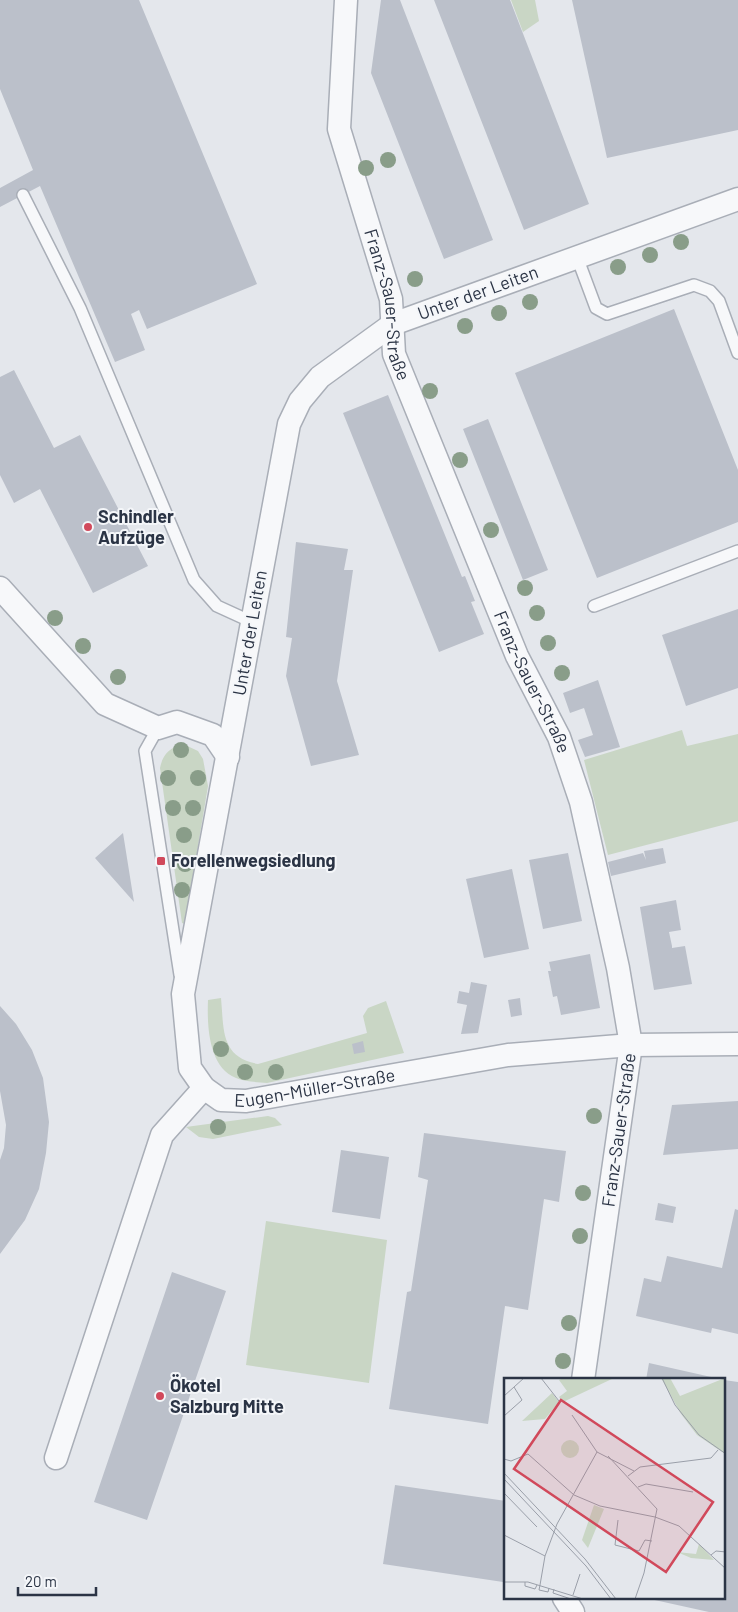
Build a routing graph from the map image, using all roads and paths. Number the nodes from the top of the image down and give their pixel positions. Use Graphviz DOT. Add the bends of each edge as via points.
graph roads {
  1 [pos="346,0"];
  2 [pos="23,195"];
  3 [pos="738,199"];
  4 [pos="577,257"];
  5 [pos="393,324"];
  6 [pos="738,353"];
  7 [pos="738,551"];
  8 [pos="0,588"];
  9 [pos="594,606"];
  10 [pos="252,622"];
  11 [pos="158,728"];
  12 [pos="228,757"];
  13 [pos="183,994"];
  14 [pos="738,1044"];
  15 [pos="631,1045"];
  16 [pos="204,1088"];
  17 [pos="583,1378"];
  18 [pos="56,1458"];
  19 [pos="565,1600"];
  20 [pos="573,1612"];
  1 -- 5 [label="street, Franz-Sauer-Straße" via="339,130 391,300"];
  2 -- 10 [label="lane" via="80,308 194,580 217,606"];
  3 -- 4 [label="street, Unter der Leiten"];
  4 -- 5 [label="street, Unter der Leiten"];
  4 -- 6 [label="lane" via="596,308 607,314 694,286 710,290 719,301"];
  5 -- 10 [label="street, Unter der Leiten" via="320,377 300,401 289,424"];
  5 -- 15 [label="street, Franz-Sauer-Straße" via="394,354 517,656 559,737 581,802 618,968"];
  7 -- 9 [label="lane"];
  8 -- 11 [label="street" via="105,704"];
  10 -- 12 [label="street, Unter der Leiten"];
  11 -- 12 [label="street" via="177,722 213,735"];
  11 -- 13 [label="lane" via="145,751"];
  12 -- 13 [label="street"];
  13 -- 16 [label="street" via="190,1068"];
  14 -- 15 [label="street, Eugen-Müller-Straße"];
  15 -- 16 [label="street, Eugen-Müller-Straße" via="508,1055 246,1100 220,1100"];
  15 -- 17 [label="street, Franz-Sauer-Straße"];
  16 -- 18 [label="street" via="162,1135"];
  19 -- 20 [label="street"];
}
